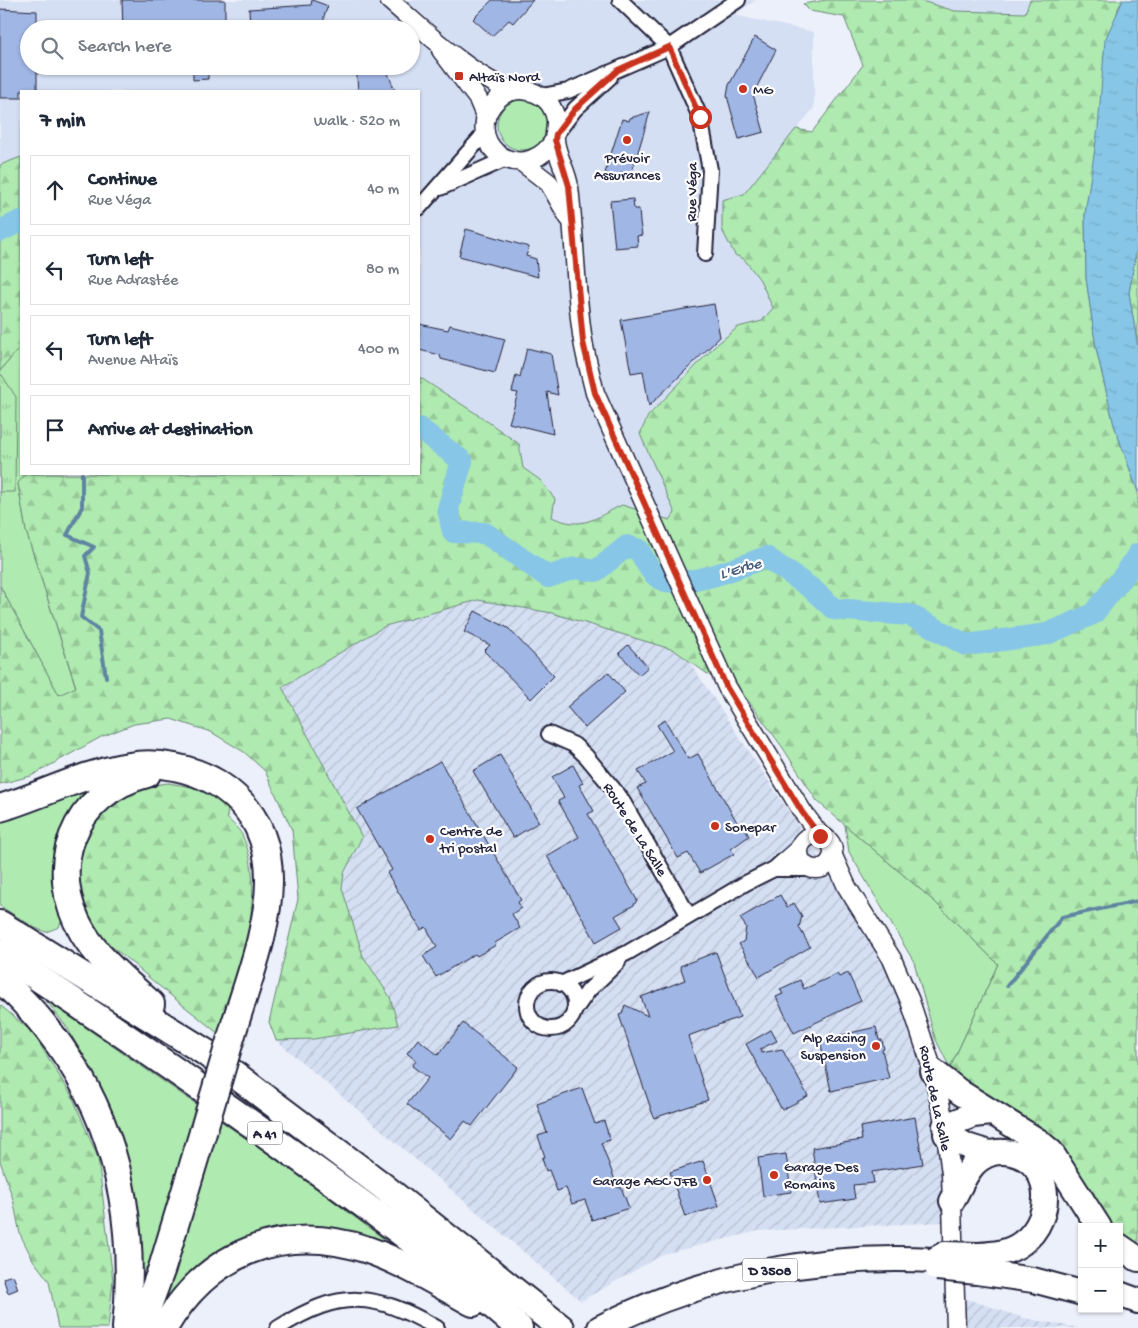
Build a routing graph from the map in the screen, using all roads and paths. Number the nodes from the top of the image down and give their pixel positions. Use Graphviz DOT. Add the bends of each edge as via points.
graph roads {
  1 [pos="389,0"];
  2 [pos="620,0"];
  3 [pos="738,0"];
  4 [pos="412,20"];
  5 [pos="420,27"];
  6 [pos="432,38"];
  7 [pos="669,47"];
  8 [pos="618,70"];
  9 [pos="512,91"];
  10 [pos="542,96"];
  11 [pos="486,126"];
  12 [pos="555,137"];
  13 [pos="514,161"];
  14 [pos="437,190"];
  15 [pos="420,207"];
  16 [pos="571,223"];
  17 [pos="705,254"];
  18 [pos="549,734"];
  19 [pos="187,772"];
  20 [pos="0,808"];
  21 [pos="802,812"];
  22 [pos="820,836"];
  23 [pos="802,843"];
  24 [pos="833,856"];
  25 [pos="774,869"];
  26 [pos="816,869"];
  27 [pos="847,887"];
  28 [pos="689,916"];
  29 [pos="0,924"];
  30 [pos="0,953"];
  31 [pos="627,953"];
  32 [pos="0,979"];
  33 [pos="561,984"];
  34 [pos="574,1011"];
  35 [pos="205,1052"];
  36 [pos="933,1071"];
  37 [pos="991,1113"];
  38 [pos="946,1130"];
  39 [pos="989,1153"];
  40 [pos="952,1201"];
  41 [pos="1096,1223"];
  42 [pos="1123,1249"];
  43 [pos="1138,1259"];
  44 [pos="978,1263"];
  45 [pos="162,1268"];
  46 [pos="1078,1282"];
  47 [pos="1078,1292"];
  48 [pos="1123,1295"];
  49 [pos="1138,1301"];
  50 [pos="1123,1305"];
  51 [pos="1138,1310"];
  52 [pos="614,1326"];
  53 [pos="126,1328"];
  54 [pos="140,1328"];
  55 [pos="147,1328"];
  56 [pos="164,1328"];
  57 [pos="278,1328"];
  58 [pos="437,1328"];
  59 [pos="519,1328"];
  60 [pos="562,1328"];
  61 [pos="956,1328"];
  1 -- 4 [label="street"];
  2 -- 7 [label="street"];
  3 -- 7 [label="street"];
  5 -- 6 [label="street"];
  6 -- 9 [label="street" via="497,86"];
  6 -- 11 [label="street" via="478,99"];
  7 -- 8 [label="street"];
  7 -- 17 [label="street, Rue Véga" via="700,117 710,170"];
  8 -- 10 [label="street" via="568,91"];
  8 -- 12 [label="street" via="575,109"];
  9 -- 10 [label="street" via="527,90"];
  9 -- 11 [label="street" via="500,96 491,106"];
  10 -- 12 [label="street" via="553,109 557,125"];
  11 -- 13 [label="street" via="492,149"];
  11 -- 14 [label="street"];
  12 -- 13 [label="street" via="548,151 536,159"];
  12 -- 16 [label="street" via="569,186"];
  13 -- 14 [label="street"];
  13 -- 16 [label="street" via="549,183"];
  14 -- 15 [label="street"];
  16 -- 21 [label="street" via="583,342 595,393 727,688"];
  18 -- 28 [label="street, Route de La Salle" via="574,745 616,793"];
  19 -- 20 [label="highway" via="152,764 118,768"];
  19 -- 35 [label="highway" via="168,770 142,775 123,782 100,798 77,826 68,848 65,878 72,912 94,949"];
  19 -- 45 [label="highway, bridge" via="212,781 239,800 256,823 268,858 270,886 265,920"];
  21 -- 22 [label="street"];
  21 -- 23 [label="street"];
  22 -- 23 [label="street" via="812,836"];
  22 -- 24 [label="street" via="831,843"];
  23 -- 25 [label="street"];
  23 -- 26 [label="street" via="800,859"];
  24 -- 26 [label="street" via="831,862"];
  24 -- 27 [label="street, Route de La Salle"];
  25 -- 26 [label="street"];
  25 -- 28 [label="street"];
  26 -- 27 [label="street, Route de La Salle"];
  27 -- 36 [label="street, Route de La Salle" via="892,959"];
  28 -- 31 [label="street"];
  29 -- 35 [label="highway, A 41"];
  30 -- 59 [label="highway, A 41" via="193,1082 333,1182 461,1277"];
  31 -- 33 [label="street"];
  31 -- 34 [label="street" via="588,991"];
  32 -- 53 [label="highway" via="42,1023 72,1063 96,1107 112,1148 127,1224 129,1279"];
  33 -- 34 [label="street" via="572,996"];
  33 -- 34 [label="street" via="547,982 534,988 527,1000 528,1014 538,1025 554,1029 566,1023"];
  35 -- 60 [label="highway, A 41" via="380,1184"];
  36 -- 37 [label="highway"];
  36 -- 38 [label="street, Route de La Salle"];
  37 -- 38 [label="highway" via="972,1114"];
  37 -- 41 [label="highway" via="1051,1152"];
  38 -- 39 [label="highway" via="967,1146"];
  38 -- 40 [label="street, Route de La Salle"];
  39 -- 40 [label="highway" via="973,1165"];
  39 -- 44 [label="highway" via="1011,1152 1032,1164 1046,1187 1045,1204 1040,1221 1023,1243"];
  40 -- 61 [label="street, Route de La Salle"];
  42 -- 43 [label="highway"];
  44 -- 46 [label="highway, D 3508"];
  44 -- 47 [label="highway, D 3508"];
  44 -- 52 [label="highway, D 3508" via="933,1264 859,1259 796,1266 757,1273 672,1297"];
  45 -- 54 [label="highway"];
  45 -- 55 [label="highway"];
  48 -- 49 [label="highway"];
  50 -- 51 [label="highway"];
  56 -- 59 [label="highway" via="196,1285 224,1262 270,1243 308,1240 356,1247 386,1257"];
  57 -- 58 [label="street" via="318,1306 356,1299 400,1308"];
}
